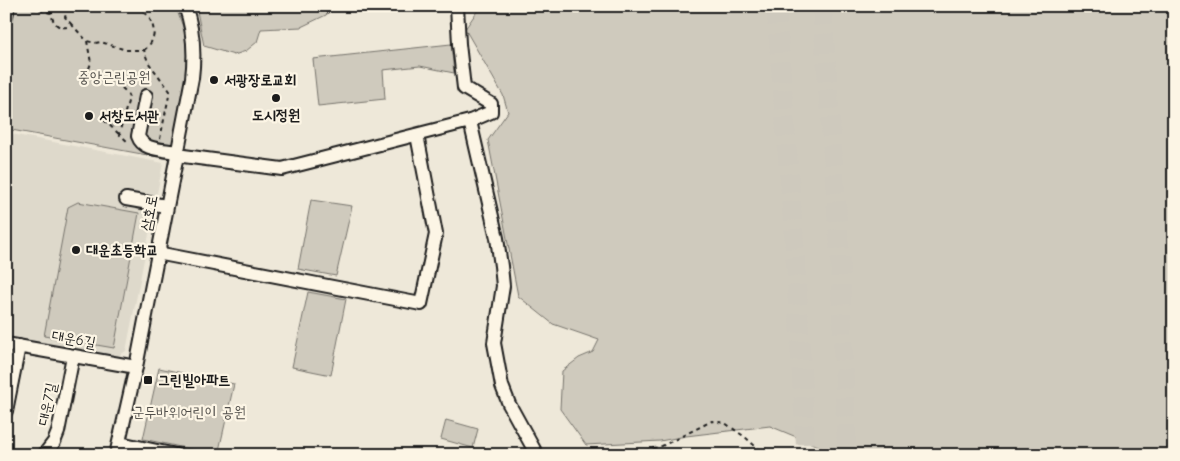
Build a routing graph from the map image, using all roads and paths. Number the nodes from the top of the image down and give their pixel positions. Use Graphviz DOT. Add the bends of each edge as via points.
graph roads {
  1 [pos="8,6"];
  2 [pos="24,6"];
  3 [pos="56,6"];
  4 [pos="139,6"];
  5 [pos="185,6"];
  6 [pos="457,6"];
  7 [pos="68,7"];
  8 [pos="51,13"];
  9 [pos="6,16"];
  10 [pos="72,24"];
  11 [pos="87,40"];
  12 [pos="144,50"];
  13 [pos="146,96"];
  14 [pos="104,120"];
  15 [pos="470,121"];
  16 [pos="119,134"];
  17 [pos="417,135"];
  18 [pos="131,145"];
  19 [pos="158,148"];
  20 [pos="176,153"];
  21 [pos="126,199"];
  22 [pos="166,206"];
  23 [pos="158,253"];
  24 [pos="12,345"];
  25 [pos="73,356"];
  26 [pos="136,367"];
  27 [pos="7,403"];
  28 [pos="118,449"];
  29 [pos="44,455"];
  30 [pos="176,455"];
  31 [pos="537,455"];
  32 [pos="606,455"];
  33 [pos="765,455"];
  1 -- 9 [label="street"];
  2 -- 8 [label="path"];
  3 -- 8 [label="path"];
  4 -- 12 [label="path" via="148,15 155,32"];
  5 -- 20 [label="street, 삼호로" via="191,26 194,59 187,111"];
  6 -- 15 [label="street" via="464,88 491,104 491,112"];
  7 -- 10 [label="path" via="65,17"];
  8 -- 10 [label="path" via="57,26 64,28"];
  10 -- 11 [label="path"];
  11 -- 12 [label="path" via="126,50"];
  11 -- 16 [label="path" via="91,64 88,76 121,87 129,98"];
  12 -- 19 [label="path" via="148,62 170,91"];
  13 -- 19 [label="street" via="138,136 146,147"];
  14 -- 16 [label="path"];
  15 -- 17 [label="street"];
  15 -- 31 [label="street" via="501,266 503,286 494,343 502,386"];
  16 -- 18 [label="path"];
  17 -- 20 [label="street" via="282,170"];
  17 -- 23 [label="street" via="436,234 421,304"];
  19 -- 20 [label="street"];
  20 -- 22 [label="street, 삼호로"];
  21 -- 22 [label="street"];
  22 -- 23 [label="street, 삼호로"];
  23 -- 26 [label="street, 삼호로"];
  24 -- 25 [label="street, 대운6길"];
  24 -- 27 [label="street"];
  25 -- 26 [label="street, 대운6길"];
  25 -- 29 [label="street, 대운7길" via="58,432"];
  26 -- 28 [label="street, 삼호로"];
  28 -- 30 [label="street"];
  32 -- 33 [label="path" via="619,450 643,451 662,446 712,421 725,423"];
}
